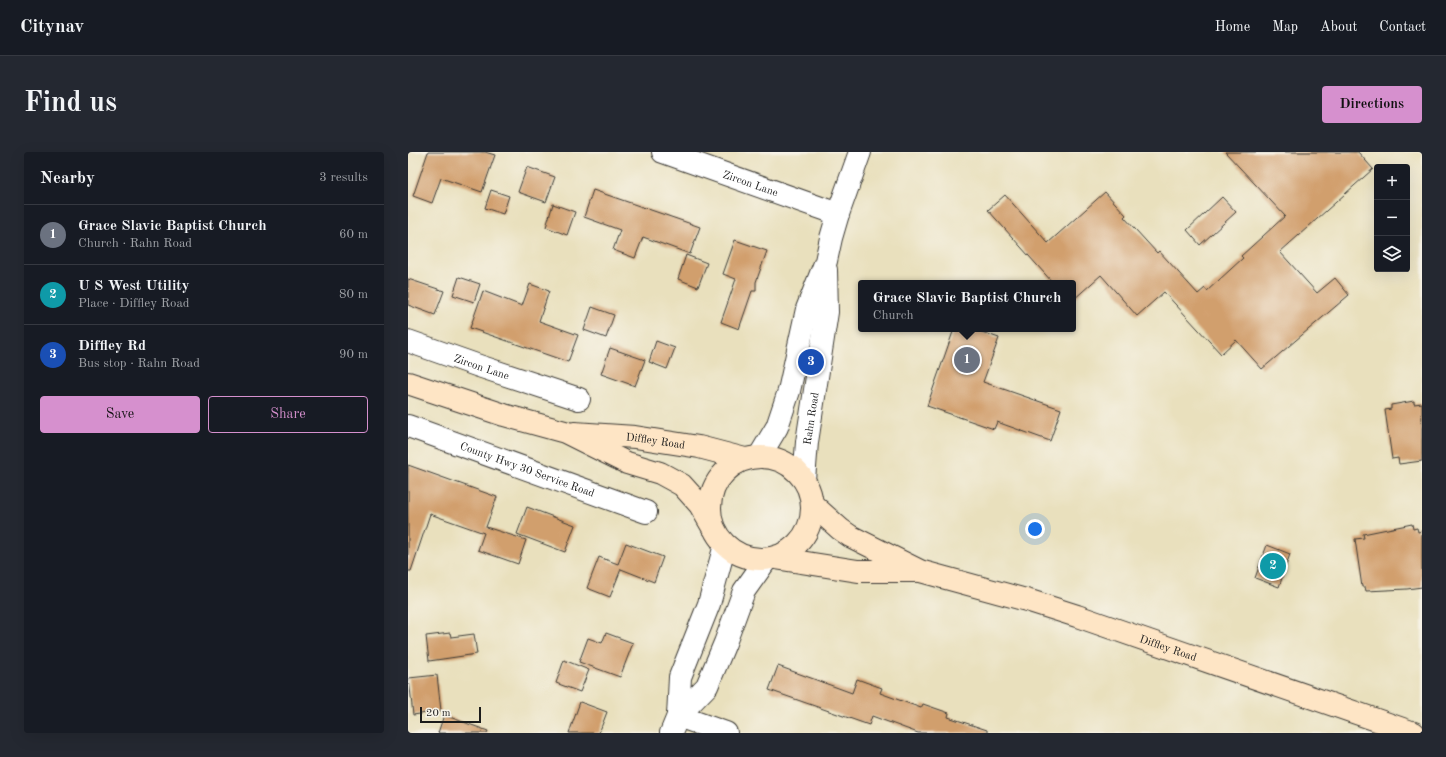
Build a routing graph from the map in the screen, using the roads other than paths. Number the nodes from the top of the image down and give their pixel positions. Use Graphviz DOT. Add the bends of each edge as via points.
graph roads {
  1 [pos="663,152"];
  2 [pos="860,152"];
  3 [pos="838,214"];
  4 [pos="826,261"];
  5 [pos="408,341"];
  6 [pos="408,383"];
  7 [pos="579,399"];
  8 [pos="408,426"];
  9 [pos="565,432"];
  10 [pos="752,458"];
  11 [pos="804,480"];
  12 [pos="812,504"];
  13 [pos="646,512"];
  14 [pos="712,526"];
  15 [pos="725,545"];
  16 [pos="771,559"];
  17 [pos="920,571"];
  18 [pos="674,724"];
  19 [pos="726,733"];
  20 [pos="1414,733"];
  1 -- 3 [label="street, Zircon Lane"];
  2 -- 3 [label="street, Rahn Road"];
  3 -- 4 [label="street, Rahn Road"];
  4 -- 10 [label="street, Rahn Road" via="807,309 789,392 778,422"];
  4 -- 11 [label="street, Rahn Road" via="827,312 807,442"];
  5 -- 7 [label="street, Zircon Lane"];
  6 -- 9 [label="main road, Diffley Road"];
  8 -- 13 [label="street, County Hwy 30 Service Road"];
  9 -- 10 [label="main road, Diffley Road" via="635,437"];
  9 -- 14 [label="main road, Diffley Road" via="627,464 660,473 682,485 700,505"];
  10 -- 11 [label="main road" via="777,459 792,468"];
  10 -- 14 [label="main road" via="730,467 719,478 712,493 709,509"];
  11 -- 12 [label="main road"];
  12 -- 16 [label="main road" via="811,522 804,538 791,550"];
  12 -- 17 [label="main road, Diffley Road" via="850,536"];
  14 -- 15 [label="main road"];
  15 -- 16 [label="main road" via="737,554 751,559"];
  15 -- 18 [label="street" via="709,604 680,677"];
  16 -- 17 [label="main road, Diffley Road" via="858,571"];
  16 -- 18 [label="street" via="744,591 726,643 707,686"];
  17 -- 20 [label="main road, Diffley Road" via="1077,616"];
  18 -- 19 [label="street"];
}
